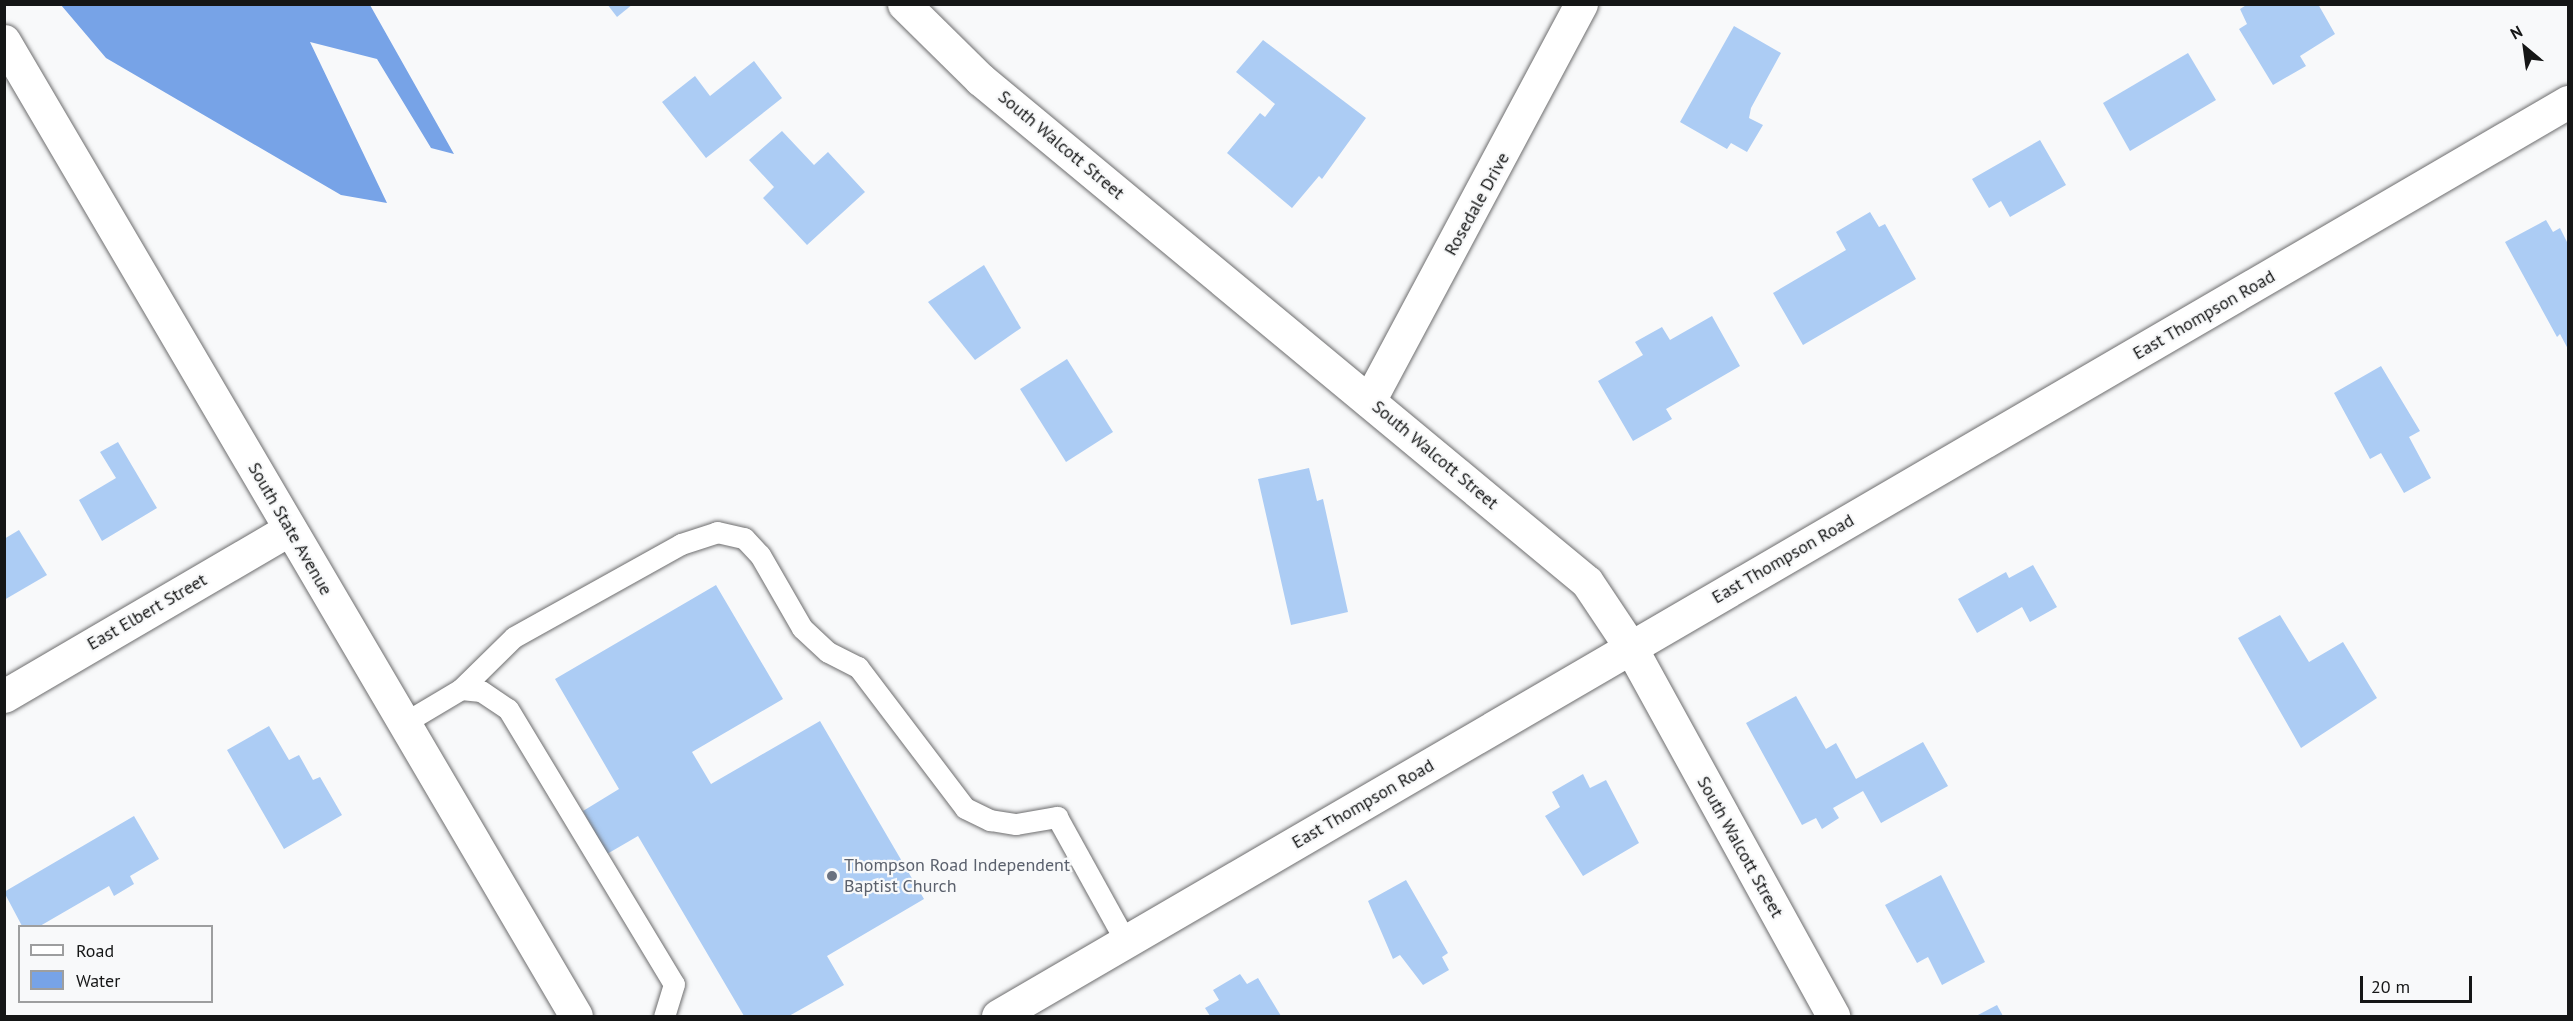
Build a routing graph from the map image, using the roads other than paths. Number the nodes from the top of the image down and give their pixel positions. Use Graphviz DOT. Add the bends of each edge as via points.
graph roads {
  1 [pos="904,4"];
  2 [pos="1581,4"];
  3 [pos="4,41"];
  4 [pos="2568,102"];
  5 [pos="1370,401"];
  6 [pos="291,529"];
  7 [pos="1631,648"];
  8 [pos="461,689"];
  9 [pos="4,696"];
  10 [pos="404,723"];
  11 [pos="1126,942"];
  12 [pos="576,1017"];
  13 [pos="663,1017"];
  14 [pos="999,1017"];
  15 [pos="1833,1017"];
  1 -- 5 [label="street, South Walcott Street" via="980,79"];
  2 -- 5 [label="street, Rosedale Drive"];
  3 -- 6 [label="street, South State Avenue"];
  4 -- 7 [label="street, East Thompson Road"];
  5 -- 7 [label="street, South Walcott Street" via="1587,582"];
  6 -- 9 [label="street, East Elbert Street"];
  6 -- 10 [label="street, South State Avenue"];
  7 -- 11 [label="street, East Thompson Road"];
  7 -- 15 [label="street, South Walcott Street"];
  8 -- 10 [label="lane"];
  8 -- 11 [label="lane" via="514,637 681,544 717,532 744,538 760,555 802,628 828,652 858,667 965,808 990,820 1016,824 1057,817"];
  8 -- 13 [label="lane" via="482,691 508,710 519,726 674,984"];
  10 -- 12 [label="street, South State Avenue"];
  11 -- 14 [label="street, East Thompson Road"];
}
